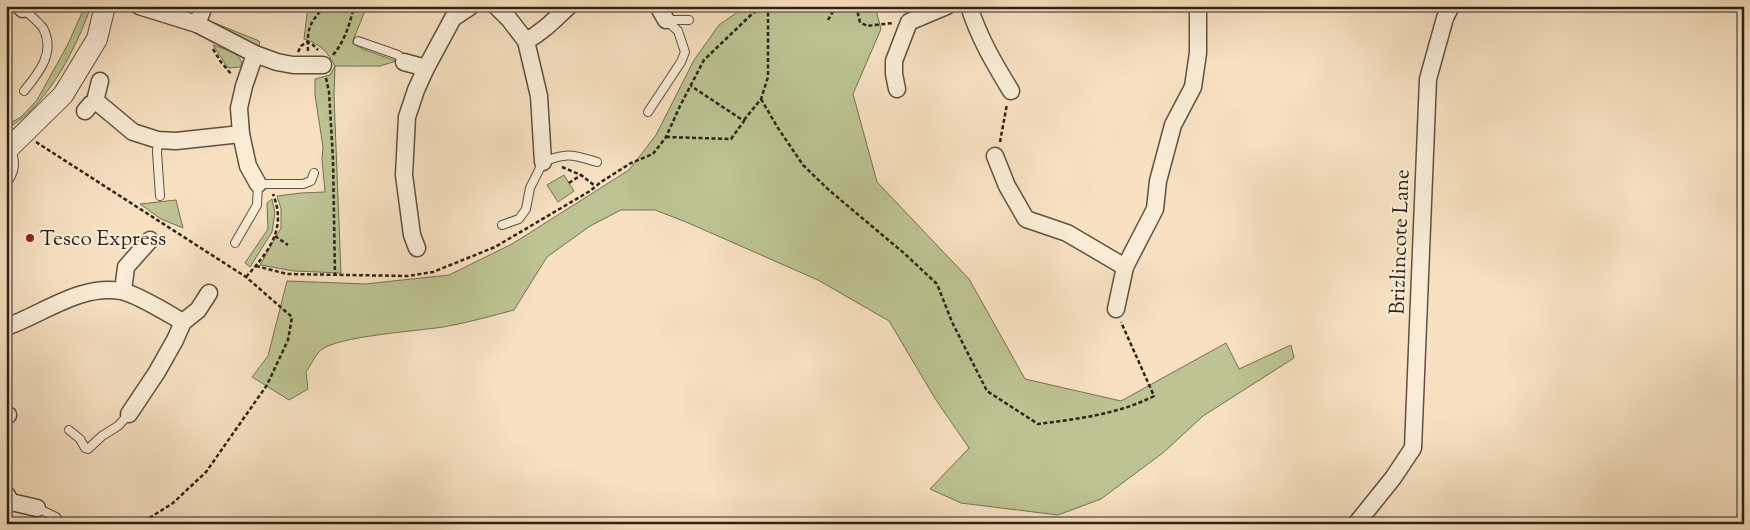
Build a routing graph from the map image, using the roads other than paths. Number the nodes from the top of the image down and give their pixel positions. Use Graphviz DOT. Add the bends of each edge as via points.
graph roads {
  1 [pos="105,6"];
  2 [pos="139,6"];
  3 [pos="204,6"];
  4 [pos="471,6"];
  5 [pos="496,6"];
  6 [pos="568,6"];
  7 [pos="947,6"];
  8 [pos="969,6"];
  9 [pos="1198,6"];
  10 [pos="1451,6"];
  11 [pos="26,7"];
  12 [pos="662,13"];
  13 [pos="689,20"];
  14 [pos="201,27"];
  15 [pos="358,40"];
  16 [pos="526,40"];
  17 [pos="255,54"];
  18 [pos="314,61"];
  19 [pos="404,62"];
  20 [pos="426,68"];
  21 [pos="100,81"];
  22 [pos="897,88"];
  23 [pos="24,91"];
  24 [pos="1011,91"];
  25 [pos="648,112"];
  26 [pos="240,134"];
  27 [pos="158,140"];
  28 [pos="10,146"];
  29 [pos="995,156"];
  30 [pos="544,162"];
  31 [pos="597,162"];
  32 [pos="314,173"];
  33 [pos="6,184"];
  34 [pos="258,184"];
  35 [pos="160,196"];
  36 [pos="502,225"];
  37 [pos="150,240"];
  38 [pos="234,243"];
  39 [pos="417,248"];
  40 [pos="1125,267"];
  41 [pos="123,290"];
  42 [pos="209,293"];
  43 [pos="1116,309"];
  44 [pos="182,322"];
  45 [pos="6,327"];
  46 [pos="129,414"];
  47 [pos="69,430"];
  48 [pos="8,501"];
  49 [pos="37,508"];
  50 [pos="60,524"];
  51 [pos="1356,524"];
  1 -- 28 [label="street" via="97,39 63,95"];
  2 -- 14 [label="street"];
  3 -- 14 [label="street"];
  4 -- 20 [label="street" via="454,18"];
  5 -- 16 [label="street"];
  6 -- 16 [label="street" via="550,24"];
  7 -- 22 [label="street" via="909,22 894,61"];
  8 -- 24 [label="street" via="988,54"];
  9 -- 40 [label="street" via="1198,54 1193,87 1173,125 1158,181 1155,209"];
  10 -- 51 [label="street, Brizlincote Lane" via="1428,78 1413,448"];
  11 -- 23 [label="lane" via="42,27 48,51 43,68"];
  12 -- 13 [label="lane"];
  12 -- 25 [label="lane" via="678,31 685,52"];
  14 -- 17 [label="street"];
  15 -- 19 [label="lane" via="398,55"];
  16 -- 30 [label="street" via="539,96"];
  17 -- 18 [label="street" via="277,62"];
  17 -- 26 [label="street" via="244,86"];
  19 -- 20 [label="street"];
  20 -- 39 [label="street" via="407,117 404,175 412,235"];
  21 -- 27 [label="street" via="91,107 133,132"];
  26 -- 27 [label="street"];
  26 -- 34 [label="street" via="248,166"];
  27 -- 35 [label="lane"];
  28 -- 33 [label="lane" via="14,156 13,175"];
  29 -- 40 [label="street" via="1006,186 1026,219 1067,233"];
  30 -- 31 [label="lane" via="570,154"];
  30 -- 36 [label="lane" via="530,188 526,209 519,219"];
  32 -- 34 [label="lane" via="311,181 303,184"];
  34 -- 38 [label="lane" via="257,206"];
  37 -- 41 [label="street" via="126,268"];
  40 -- 43 [label="street"];
  41 -- 44 [label="street"];
  41 -- 45 [label="street" via="88,292"];
  42 -- 44 [label="street" via="198,310"];
  44 -- 46 [label="street" via="157,372"];
  46 -- 47 [label="lane" via="88,449"];
  48 -- 49 [label="street"];
  49 -- 50 [label="lane" via="56,518"];
}
